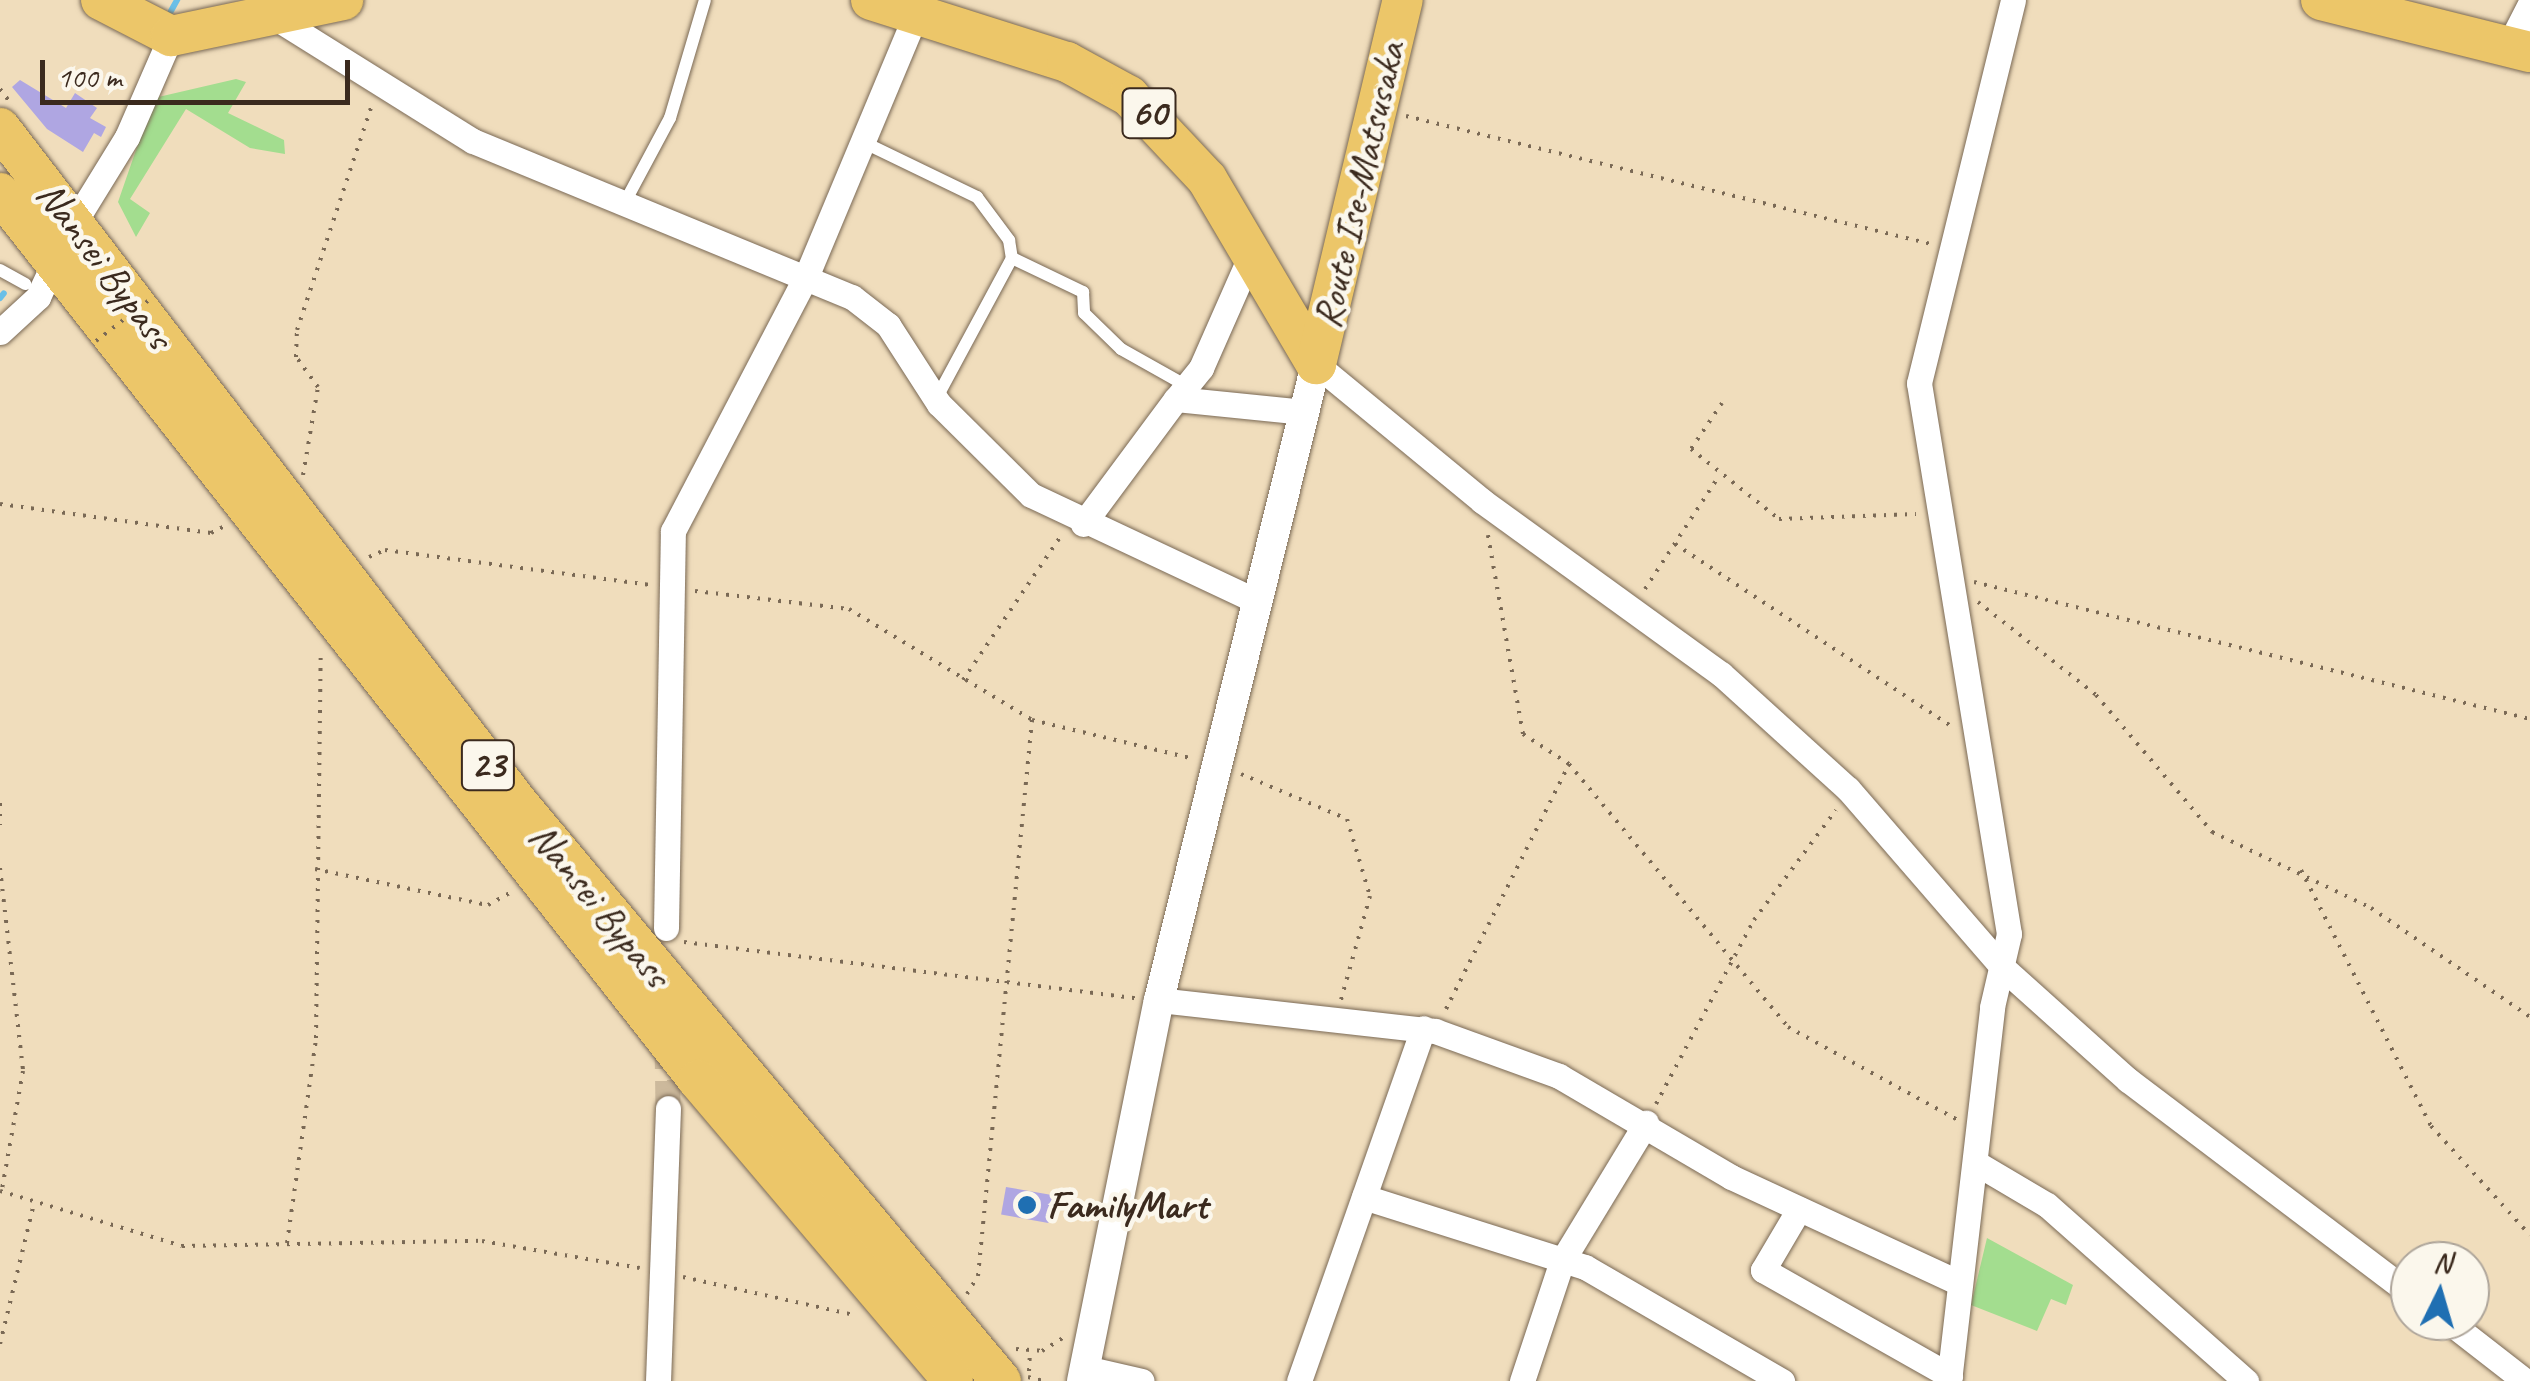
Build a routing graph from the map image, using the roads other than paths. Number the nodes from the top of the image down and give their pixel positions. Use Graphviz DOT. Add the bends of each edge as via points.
graph roads {
  1 [pos="102,0"];
  2 [pos="344,0"];
  3 [pos="706,0"];
  4 [pos="870,0"];
  5 [pos="1403,0"];
  6 [pos="2013,0"];
  7 [pos="2322,0"];
  8 [pos="2524,3"];
  9 [pos="920,6"];
  10 [pos="276,18"];
  11 [pos="170,36"];
  12 [pos="2519,49"];
  13 [pos="0,128"];
  14 [pos="860,141"];
  15 [pos="0,193"];
  16 [pos="624,204"];
  17 [pos="74,223"];
  18 [pos="1250,257"];
  19 [pos="1012,258"];
  20 [pos="0,270"];
  21 [pos="39,273"];
  22 [pos="806,277"];
  23 [pos="0,332"];
  24 [pos="1316,364"];
  25 [pos="1182,392"];
  26 [pos="936,400"];
  27 [pos="1304,412"];
  28 [pos="1077,523"];
  29 [pos="1256,601"];
  30 [pos="666,928"];
  31 [pos="2004,968"];
  32 [pos="1159,1000"];
  33 [pos="1429,1030"];
  34 [pos="668,1108"];
  35 [pos="1646,1123"];
  36 [pos="1976,1163"];
  37 [pos="1364,1197"];
  38 [pos="1800,1209"];
  39 [pos="1562,1261"];
  40 [pos="2390,1278"];
  41 [pos="1959,1283"];
  42 [pos="2474,1341"];
  43 [pos="1084,1374"];
  44 [pos="1949,1378"];
  45 [pos="1014,1379"];
  46 [pos="658,1381"];
  47 [pos="954,1381"];
  48 [pos="1142,1381"];
  49 [pos="1299,1381"];
  50 [pos="1522,1381"];
  51 [pos="1782,1381"];
  52 [pos="2246,1381"];
  53 [pos="2525,1381"];
  1 -- 11 [label="main road"];
  2 -- 10 [label="main road"];
  3 -- 16 [label="lane" via="670,118"];
  4 -- 9 [label="main road, Route Ise-Matsusaka / 60"];
  5 -- 24 [label="main road, Route Ise-Matsusaka"];
  6 -- 31 [label="street" via="1919,384 2006,907"];
  7 -- 12 [label="main road"];
  8 -- 12 [label="street"];
  9 -- 14 [label="street"];
  9 -- 18 [label="main road, Route Ise-Matsusaka / 60" via="1068,62 1129,96 1207,178"];
  10 -- 11 [label="main road"];
  10 -- 16 [label="street" via="474,141"];
  11 -- 17 [label="street" via="128,137"];
  13 -- 17 [label="main road, Nansei Bypass / 23"];
  14 -- 19 [label="lane" via="977,197 1001,222"];
  14 -- 22 [label="street"];
  15 -- 21 [label="main road, Nansei Bypass / 23"];
  16 -- 22 [label="street"];
  17 -- 45 [label="main road, Nansei Bypass / 23" via="530,818"];
  18 -- 24 [label="main road, Route Ise-Matsusaka / 60"];
  18 -- 25 [label="street"];
  19 -- 25 [label="lane" via="1083,292 1084,313"];
  19 -- 26 [label="lane"];
  20 -- 21 [label="lane"];
  21 -- 23 [label="street" via="38,297"];
  21 -- 47 [label="main road, Nansei Bypass / 23" via="698,1080"];
  22 -- 26 [label="street" via="888,325"];
  22 -- 30 [label="street" via="673,531"];
  24 -- 27 [label="street"];
  24 -- 31 [label="street" via="1482,501 1721,674 1848,789"];
  25 -- 27 [label="street"];
  25 -- 28 [label="street"];
  26 -- 28 [label="street" via="1032,495"];
  27 -- 29 [label="street"];
  28 -- 29 [label="street"];
  29 -- 32 [label="street"];
  31 -- 36 [label="street"];
  31 -- 40 [label="street" via="2128,1080"];
  32 -- 33 [label="street"];
  32 -- 43 [label="street"];
  33 -- 35 [label="street" via="1559,1076"];
  33 -- 37 [label="street"];
  34 -- 46 [label="street"];
  35 -- 38 [label="street"];
  35 -- 39 [label="street"];
  36 -- 41 [label="street"];
  36 -- 52 [label="street" via="2047,1205"];
  37 -- 39 [label="street"];
  37 -- 49 [label="street"];
  38 -- 41 [label="street"];
  38 -- 44 [label="street" via="1762,1270"];
  39 -- 50 [label="street"];
  39 -- 51 [label="street"];
  41 -- 44 [label="street"];
  42 -- 53 [label="street"];
  43 -- 48 [label="street"];
}
